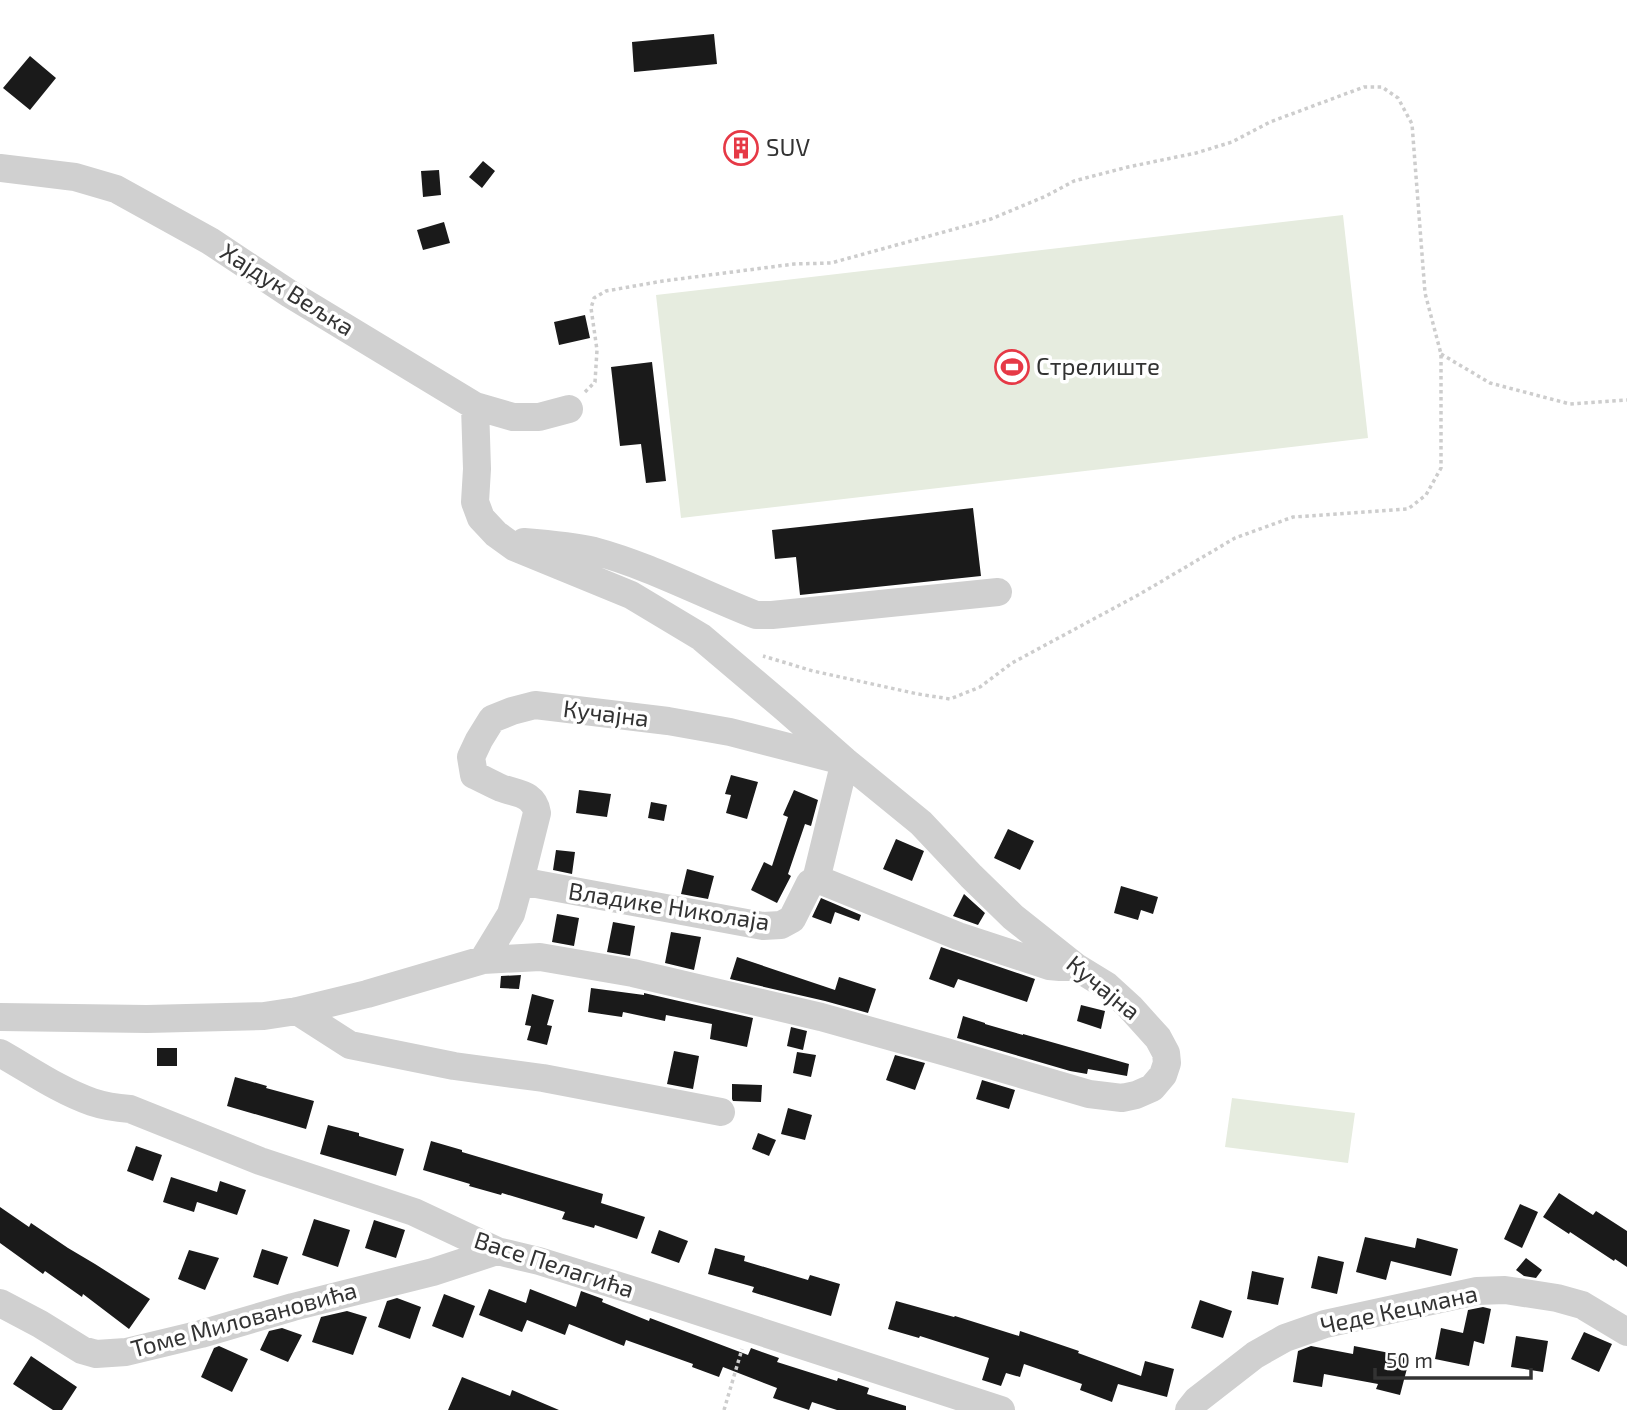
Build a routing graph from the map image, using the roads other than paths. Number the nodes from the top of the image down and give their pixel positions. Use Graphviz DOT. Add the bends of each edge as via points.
graph roads {
  1 [pos="0,168"];
  2 [pos="475,406"];
  3 [pos="569,409"];
  4 [pos="504,540"];
  5 [pos="998,592"];
  6 [pos="845,761"];
  7 [pos="816,880"];
  8 [pos="520,881"];
  9 [pos="483,960"];
  10 [pos="1076,967"];
  11 [pos="297,1011"];
  12 [pos="0,1017"];
  13 [pos="0,1053"];
  14 [pos="721,1112"];
  15 [pos="496,1251"];
  16 [pos="0,1303"];
  17 [pos="1627,1332"];
  18 [pos="1001,1410"];
  19 [pos="1189,1410"];
  1 -- 2 [label="street, Хајдук Вељка" via="75,177 116,189 209,241"];
  2 -- 3 [label="street, Хајдук Вељка" via="513,417 539,417"];
  2 -- 4 [label="street" via="475,502 481,518"];
  4 -- 5 [label="street" via="594,551 755,615"];
  4 -- 6 [label="street" via="631,595 701,637"];
  6 -- 7 [label="street, Владике Николаја"];
  6 -- 8 [label="street, Кучајна" via="668,720 535,705 513,711 492,719 471,757 474,775 525,794 536,806"];
  6 -- 10 [label="street, Кучајна" via="921,823 1013,917"];
  7 -- 8 [label="street, Владике Николаја" via="810,883 792,919 763,926"];
  7 -- 10 [label="street" via="958,936 1049,966"];
  8 -- 9 [label="street" via="511,914"];
  9 -- 10 [label="street, Кучајна" via="540,957 633,973 821,1017 1089,1094 1122,1098 1152,1088 1167,1063 1158,1038 1107,986"];
  9 -- 11 [label="street, Кучајна"];
  11 -- 12 [label="street, Кучајна" via="148,1019"];
  11 -- 14 [label="street" via="350,1045"];
  13 -- 15 [label="street, Васе Пелагића" via="90,1102 130,1109 260,1161 414,1212"];
  15 -- 16 [label="street, Томе Миловановића" via="433,1272 126,1352 96,1354 82,1349"];
  15 -- 18 [label="street, Васе Пелагића"];
  17 -- 19 [label="street, Чеде Кецмана" via="1582,1306 1557,1298 1477,1291 1325,1324 1285,1339 1255,1355"];
}
